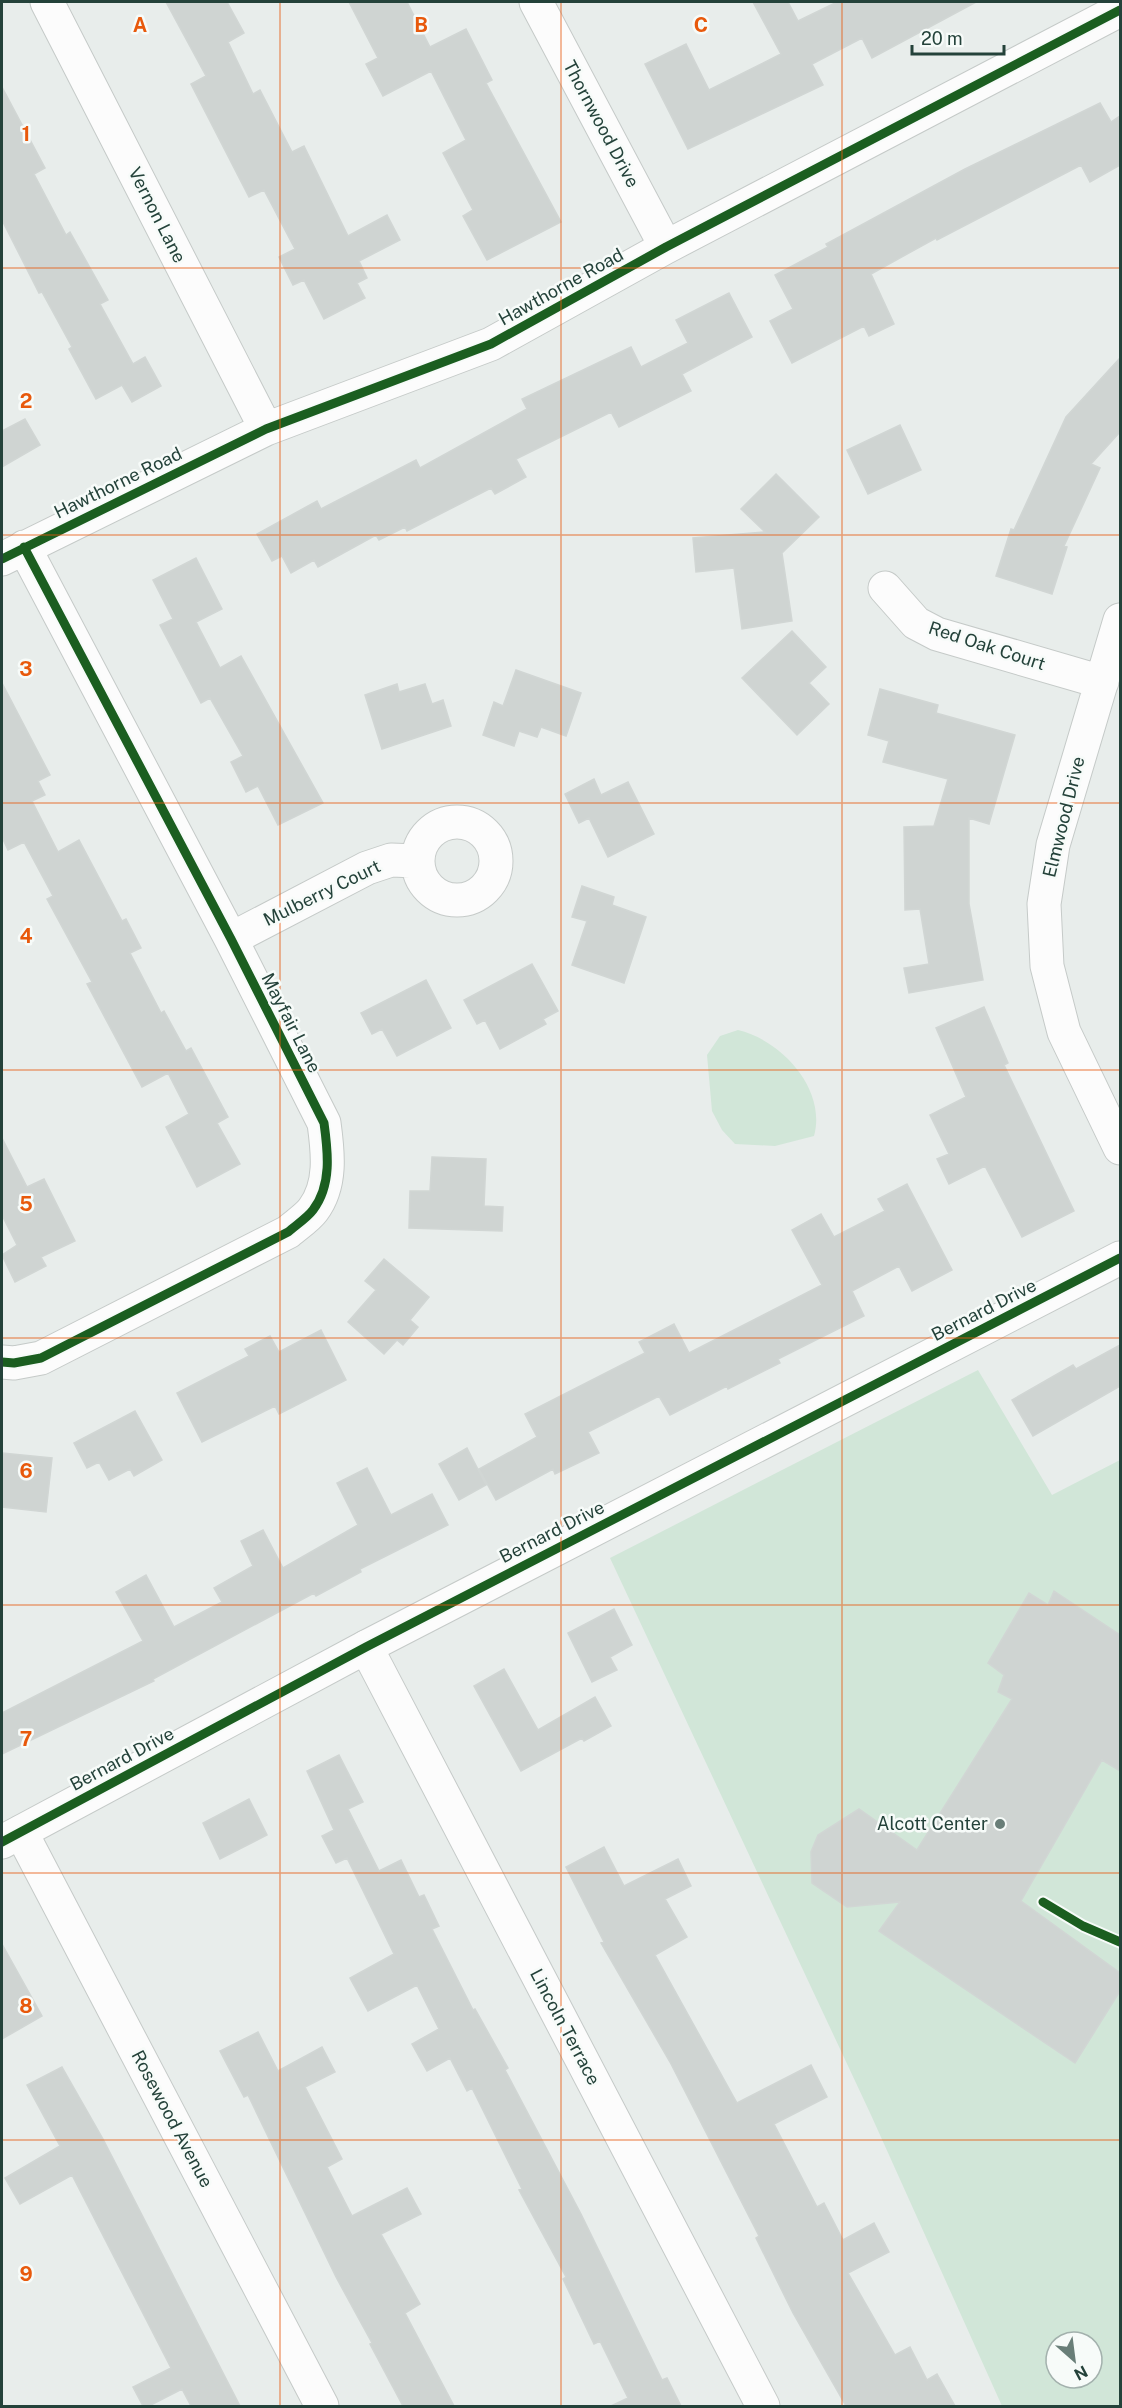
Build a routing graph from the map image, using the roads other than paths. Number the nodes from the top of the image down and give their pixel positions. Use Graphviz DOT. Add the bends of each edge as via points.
graph roads {
  1 [pos="47,2"];
  2 [pos="536,2"];
  3 [pos="1120,10"];
  4 [pos="666,247"];
  5 [pos="266,429"];
  6 [pos="13,553"];
  7 [pos="885,588"];
  8 [pos="1120,620"];
  9 [pos="1102,682"];
  10 [pos="417,861"];
  11 [pos="231,939"];
  12 [pos="1120,1149"];
  13 [pos="1120,1258"];
  14 [pos="2,1362"];
  15 [pos="366,1647"];
  16 [pos="11,1837"];
  17 [pos="322,2406"];
  18 [pos="763,2406"];
  1 -- 5 [label="street, Vernon Lane"];
  2 -- 4 [label="street, Thornwood Drive"];
  3 -- 4 [label="street, Hawthorne Road"];
  4 -- 5 [label="street, Hawthorne Road" via="491,345"];
  5 -- 6 [label="street, Hawthorne Road"];
  6 -- 11 [label="street, Mayfair Lane"];
  7 -- 9 [label="street, Red Oak Court" via="916,623 937,634"];
  8 -- 9 [label="street, Elmwood Drive"];
  9 -- 12 [label="street, Elmwood Drive" via="1053,845 1044,904 1047,966 1064,1032"];
  10 -- 11 [label="street, Mulberry Court" via="391,860 367,868"];
  11 -- 14 [label="street, Mayfair Lane" via="324,1123 328,1157 325,1186 313,1211 288,1232 41,1358 14,1364"];
  13 -- 15 [label="street, Bernard Drive"];
  15 -- 16 [label="street, Bernard Drive"];
  15 -- 18 [label="street, Lincoln Terrace"];
  16 -- 17 [label="street, Rosewood Avenue"];
}
